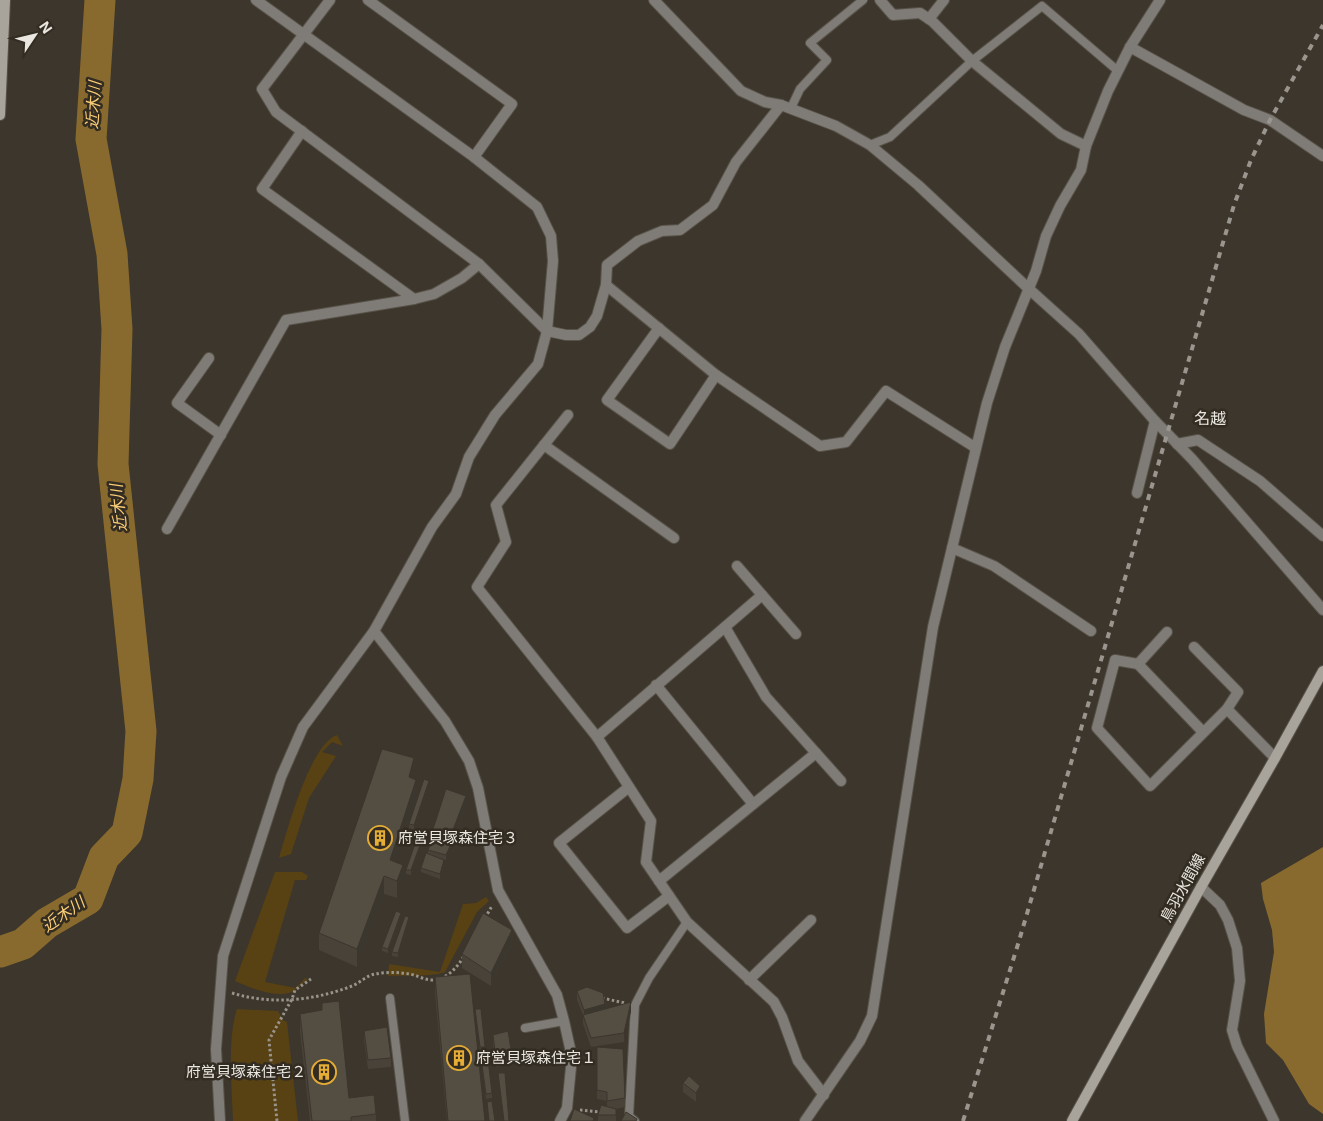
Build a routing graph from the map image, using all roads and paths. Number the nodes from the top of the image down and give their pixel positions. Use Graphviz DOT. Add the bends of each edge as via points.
graph roads {
  1 [pos="5,0"];
  2 [pos="256,0"];
  3 [pos="330,0"];
  4 [pos="368,0"];
  5 [pos="654,0"];
  6 [pos="863,0"];
  7 [pos="880,0"];
  8 [pos="944,0"];
  9 [pos="1160,0"];
  10 [pos="929,19"];
  11 [pos="303,35"];
  12 [pos="1130,46"];
  13 [pos="972,60"];
  14 [pos="1118,71"];
  15 [pos="786,106"];
  16 [pos="0,115"];
  17 [pos="302,131"];
  18 [pos="870,144"];
  19 [pos="1086,146"];
  20 [pos="1323,156"];
  21 [pos="474,157"];
  22 [pos="479,264"];
  23 [pos="606,285"];
  24 [pos="1028,289"];
  25 [pos="414,299"];
  26 [pos="659,328"];
  27 [pos="547,330"];
  28 [pos="209,358"];
  29 [pos="716,375"];
  30 [pos="568,415"];
  31 [pos="1155,421"];
  32 [pos="221,434"];
  33 [pos="1177,444"];
  34 [pos="544,445"];
  35 [pos="976,448"];
  36 [pos="1137,493"];
  37 [pos="167,529"];
  38 [pos="1323,536"];
  39 [pos="674,538"];
  40 [pos="952,548"];
  41 [pos="738,566"];
  42 [pos="762,595"];
  43 [pos="1323,610"];
  44 [pos="725,626"];
  45 [pos="374,631"];
  46 [pos="1091,631"];
  47 [pos="1167,632"];
  48 [pos="796,634"];
  49 [pos="1194,647"];
  50 [pos="1138,664"];
  51 [pos="1323,671"];
  52 [pos="656,685"];
  53 [pos="1227,709"];
  54 [pos="1203,732"];
  55 [pos="596,737"];
  56 [pos="816,753"];
  57 [pos="1275,758"];
  58 [pos="841,781"];
  59 [pos="629,786"];
  60 [pos="753,804"];
  61 [pos="659,881"];
  62 [pos="1201,887"];
  63 [pos="498,890"];
  64 [pos="669,896"];
  65 [pos="811,920"];
  66 [pos="483,921"];
  67 [pos="687,922"];
  68 [pos="465,953"];
  69 [pos="311,979"];
  70 [pos="749,980"];
  71 [pos="219,989"];
  72 [pos="390,998"];
  73 [pos="600,998"];
  74 [pos="292,999"];
  75 [pos="635,1005"];
  76 [pos="564,1021"];
  77 [pos="525,1028"];
  78 [pos="824,1095"];
  79 [pos="567,1108"];
  80 [pos="603,1112"];
  81 [pos="220,1121"];
  82 [pos="276,1121"];
  83 [pos="405,1121"];
  84 [pos="560,1121"];
  85 [pos="635,1121"];
  86 [pos="804,1121"];
  87 [pos="1072,1121"];
  88 [pos="1274,1121"];
  1 -- 16 [label="street"];
  2 -- 11 [label="street"];
  3 -- 11 [label="street"];
  4 -- 21 [label="street" via="512,104"];
  5 -- 15 [label="street" via="741,91 765,102"];
  6 -- 15 [label="lane" via="810,43 827,60"];
  7 -- 10 [label="street" via="893,16 920,13"];
  8 -- 10 [label="street"];
  9 -- 12 [label="street"];
  10 -- 13 [label="street"];
  11 -- 17 [label="street" via="262,90 276,112"];
  11 -- 21 [label="street"];
  12 -- 14 [label="street"];
  12 -- 20 [label="street" via="1244,110 1270,120"];
  13 -- 14 [label="lane" via="1042,6"];
  13 -- 18 [label="lane" via="890,137"];
  13 -- 19 [label="street" via="1061,134"];
  14 -- 19 [label="street"];
  15 -- 18 [label="street"];
  15 -- 23 [label="street" via="736,162 713,206 680,230 662,231 638,241 608,265"];
  17 -- 22 [label="street"];
  17 -- 25 [label="street" via="262,189"];
  18 -- 24 [label="street"];
  19 -- 24 [label="street" via="1080,170 1046,236"];
  21 -- 27 [label="street" via="537,207 550,236 552,261"];
  22 -- 25 [label="street" via="434,294"];
  22 -- 27 [label="street"];
  23 -- 26 [label="street"];
  23 -- 27 [label="street" via="597,316 579,335"];
  24 -- 31 [label="street" via="1079,334"];
  24 -- 35 [label="street" via="1005,347"];
  25 -- 32 [label="street" via="286,320"];
  26 -- 29 [label="street"];
  26 -- 29 [label="street" via="607,400 670,444"];
  27 -- 45 [label="street" via="538,364 495,415 469,456 456,494 432,526"];
  28 -- 32 [label="street" via="178,403"];
  29 -- 35 [label="street" via="820,446 846,442 886,391"];
  30 -- 34 [label="street"];
  31 -- 33 [label="street"];
  31 -- 36 [label="street"];
  32 -- 37 [label="street"];
  33 -- 38 [label="street" via="1198,440 1260,481"];
  33 -- 43 [label="street"];
  34 -- 39 [label="street"];
  34 -- 55 [label="street" via="496,504 506,542 478,587"];
  35 -- 40 [label="street"];
  40 -- 46 [label="street" via="994,566"];
  40 -- 78 [label="street" via="934,627 872,1016 860,1041"];
  41 -- 42 [label="street"];
  42 -- 44 [label="street"];
  42 -- 48 [label="street"];
  44 -- 52 [label="street"];
  44 -- 56 [label="street" via="766,697"];
  45 -- 63 [label="street" via="445,721 469,761 478,788"];
  45 -- 71 [label="street" via="303,727 281,777 223,956"];
  47 -- 50 [label="street"];
  49 -- 53 [label="street" via="1238,692"];
  50 -- 54 [label="street"];
  50 -- 54 [label="street" via="1115,660 1097,728 1150,786"];
  51 -- 57 [label="street, 鳥羽水間線"];
  52 -- 55 [label="street"];
  52 -- 60 [label="street"];
  53 -- 54 [label="street"];
  53 -- 57 [label="street"];
  55 -- 59 [label="street"];
  56 -- 58 [label="street"];
  56 -- 60 [label="street"];
  57 -- 62 [label="street, 鳥羽水間線"];
  59 -- 61 [label="street" via="651,821 646,862"];
  59 -- 64 [label="street" via="559,843 627,928"];
  60 -- 61 [label="street"];
  61 -- 64 [label="street"];
  62 -- 87 [label="street, 鳥羽水間線"];
  62 -- 88 [label="street" via="1220,905 1238,948 1240,981 1232,1030"];
  63 -- 66 [label="path"];
  63 -- 76 [label="street" via="556,995"];
  64 -- 67 [label="street"];
  65 -- 70 [label="street"];
  67 -- 70 [label="street"];
  67 -- 75 [label="lane"];
  68 -- 74 [label="path" via="457,968 444,977 431,980 386,972 373,974 353,985 317,997"];
  69 -- 74 [label="path" via="295,990"];
  70 -- 78 [label="street" via="774,1002 798,1061"];
  71 -- 74 [label="path" via="251,998"];
  71 -- 81 [label="street" via="216,1048"];
  72 -- 83 [label="lane"];
  73 -- 75 [label="path"];
  74 -- 82 [label="path" via="269,1040"];
  75 -- 85 [label="lane" via="629,1116"];
  76 -- 77 [label="lane"];
  76 -- 79 [label="street" via="572,1057"];
  78 -- 86 [label="street"];
  79 -- 80 [label="path"];
  79 -- 84 [label="street"];
}
